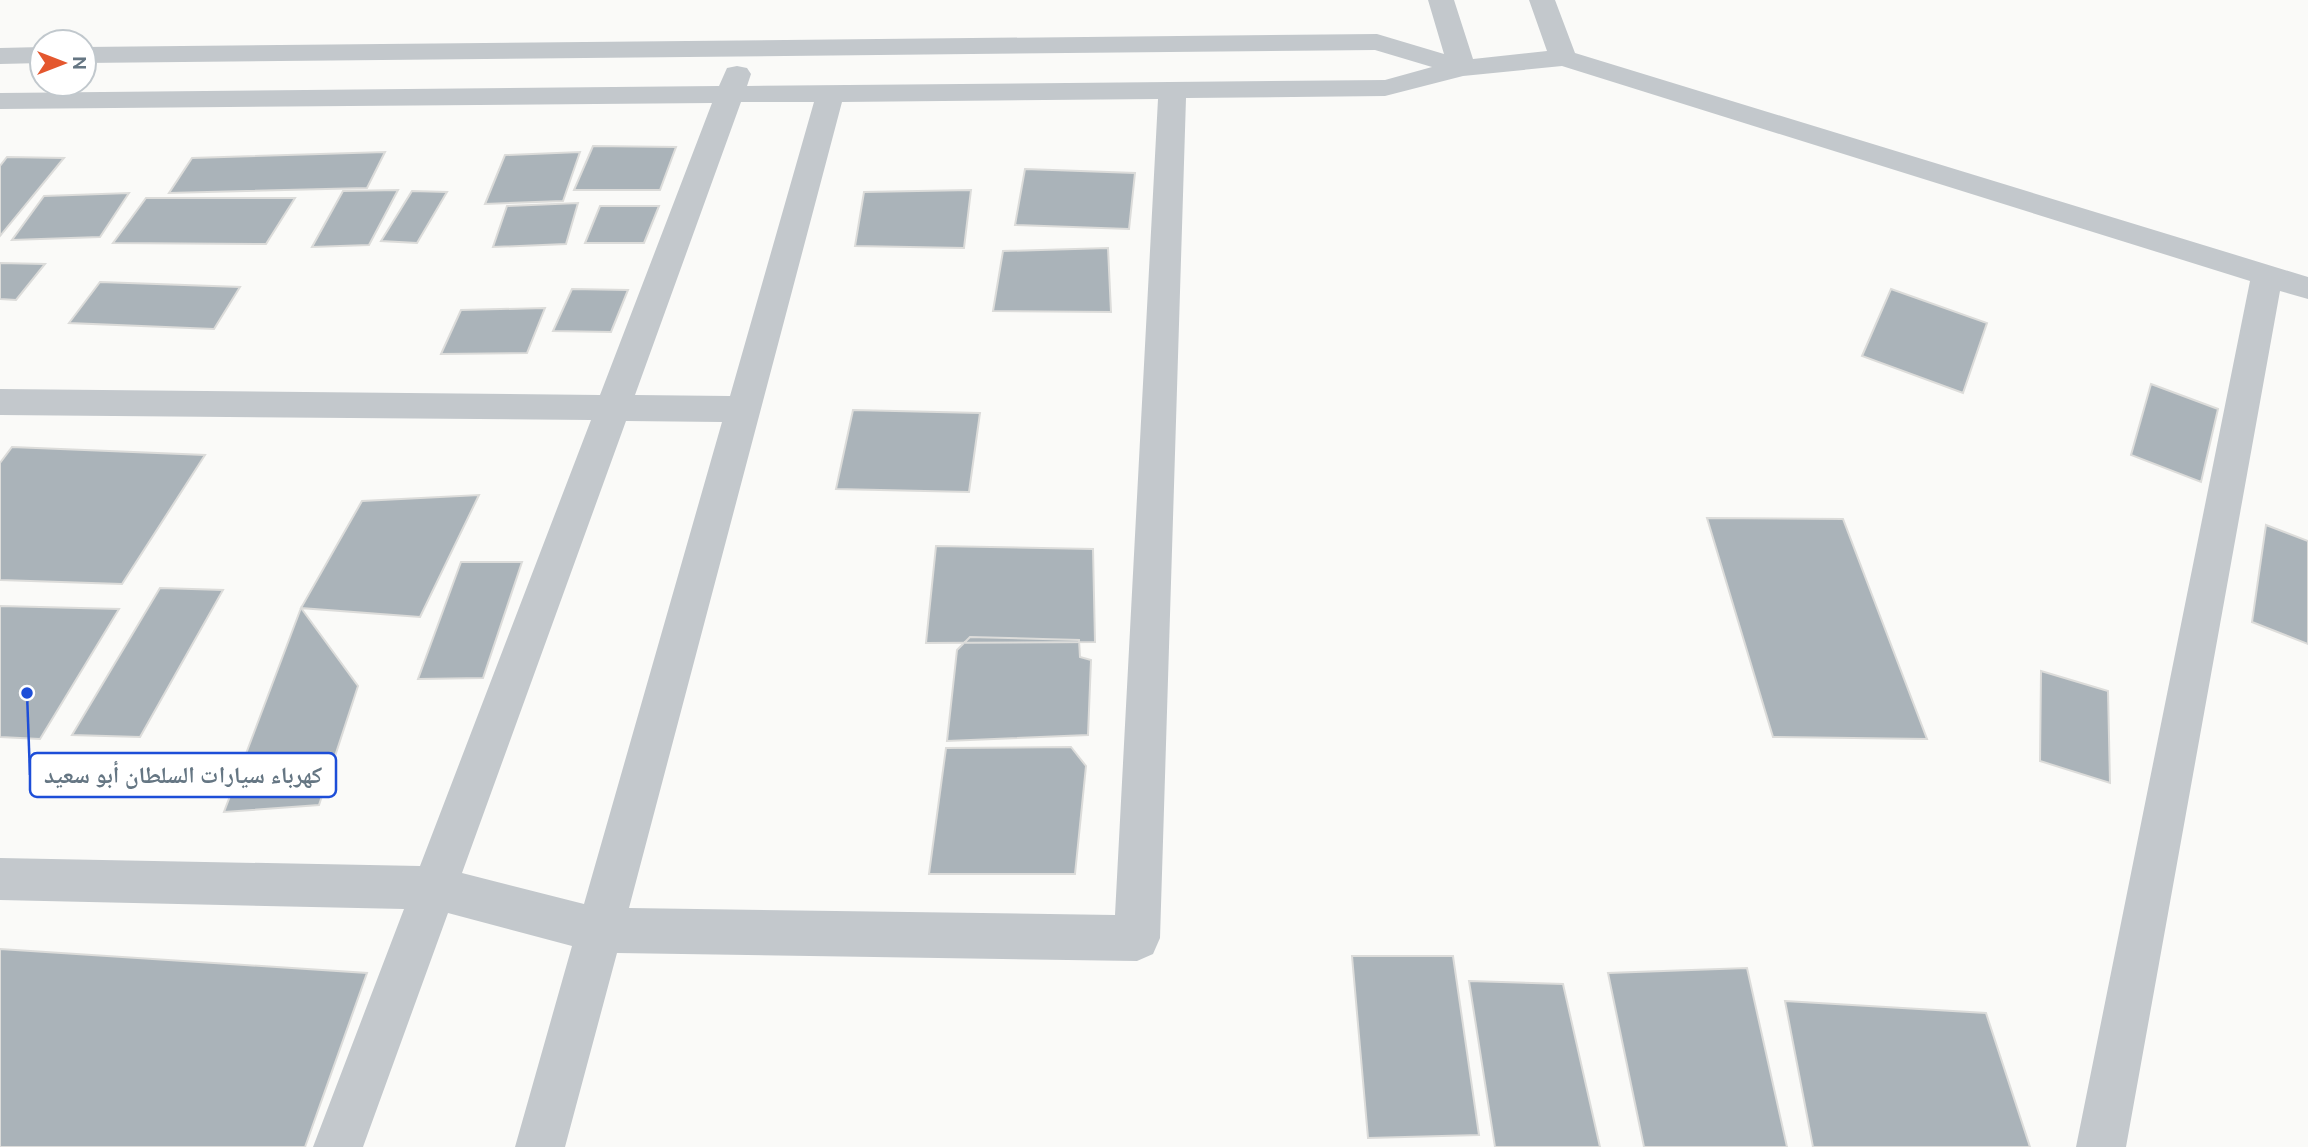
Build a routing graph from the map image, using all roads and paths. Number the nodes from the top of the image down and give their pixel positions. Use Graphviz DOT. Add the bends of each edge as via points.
graph roads {
  1 [pos="1441,0"];
  2 [pos="1542,0"];
  3 [pos="748,46"];
  4 [pos="28,55"];
  5 [pos="98,55"];
  6 [pos="0,56"];
  7 [pos="1563,58"];
  8 [pos="1462,68"];
  9 [pos="1172,91"];
  10 [pos="830,95"];
  11 [pos="728,96"];
  12 [pos="0,101"];
  13 [pos="2267,275"];
  14 [pos="2308,288"];
  15 [pos="0,402"];
  16 [pos="612,409"];
  17 [pos="744,409"];
  18 [pos="0,879"];
  19 [pos="435,888"];
  20 [pos="599,930"];
  21 [pos="338,1147"];
  22 [pos="540,1147"];
  23 [pos="2101,1147"];
  1 -- 8 [label="street"];
  2 -- 7 [label="street"];
  3 -- 5 [label="street"];
  3 -- 8 [label="street" via="1377,41"];
  3 -- 11 [label="street"];
  4 -- 6 [label="street"];
  7 -- 8 [label="street"];
  7 -- 13 [label="street"];
  8 -- 9 [label="street" via="1385,88"];
  9 -- 10 [label="street"];
  9 -- 20 [label="street" via="1137,938"];
  10 -- 11 [label="street"];
  10 -- 17 [label="street"];
  11 -- 12 [label="street"];
  11 -- 16 [label="street"];
  13 -- 14 [label="street"];
  13 -- 23 [label="street"];
  15 -- 16 [label="street"];
  16 -- 17 [label="street"];
  16 -- 19 [label="street"];
  17 -- 20 [label="street"];
  18 -- 19 [label="street"];
  19 -- 20 [label="street"];
  19 -- 21 [label="street"];
  20 -- 22 [label="street"];
}
